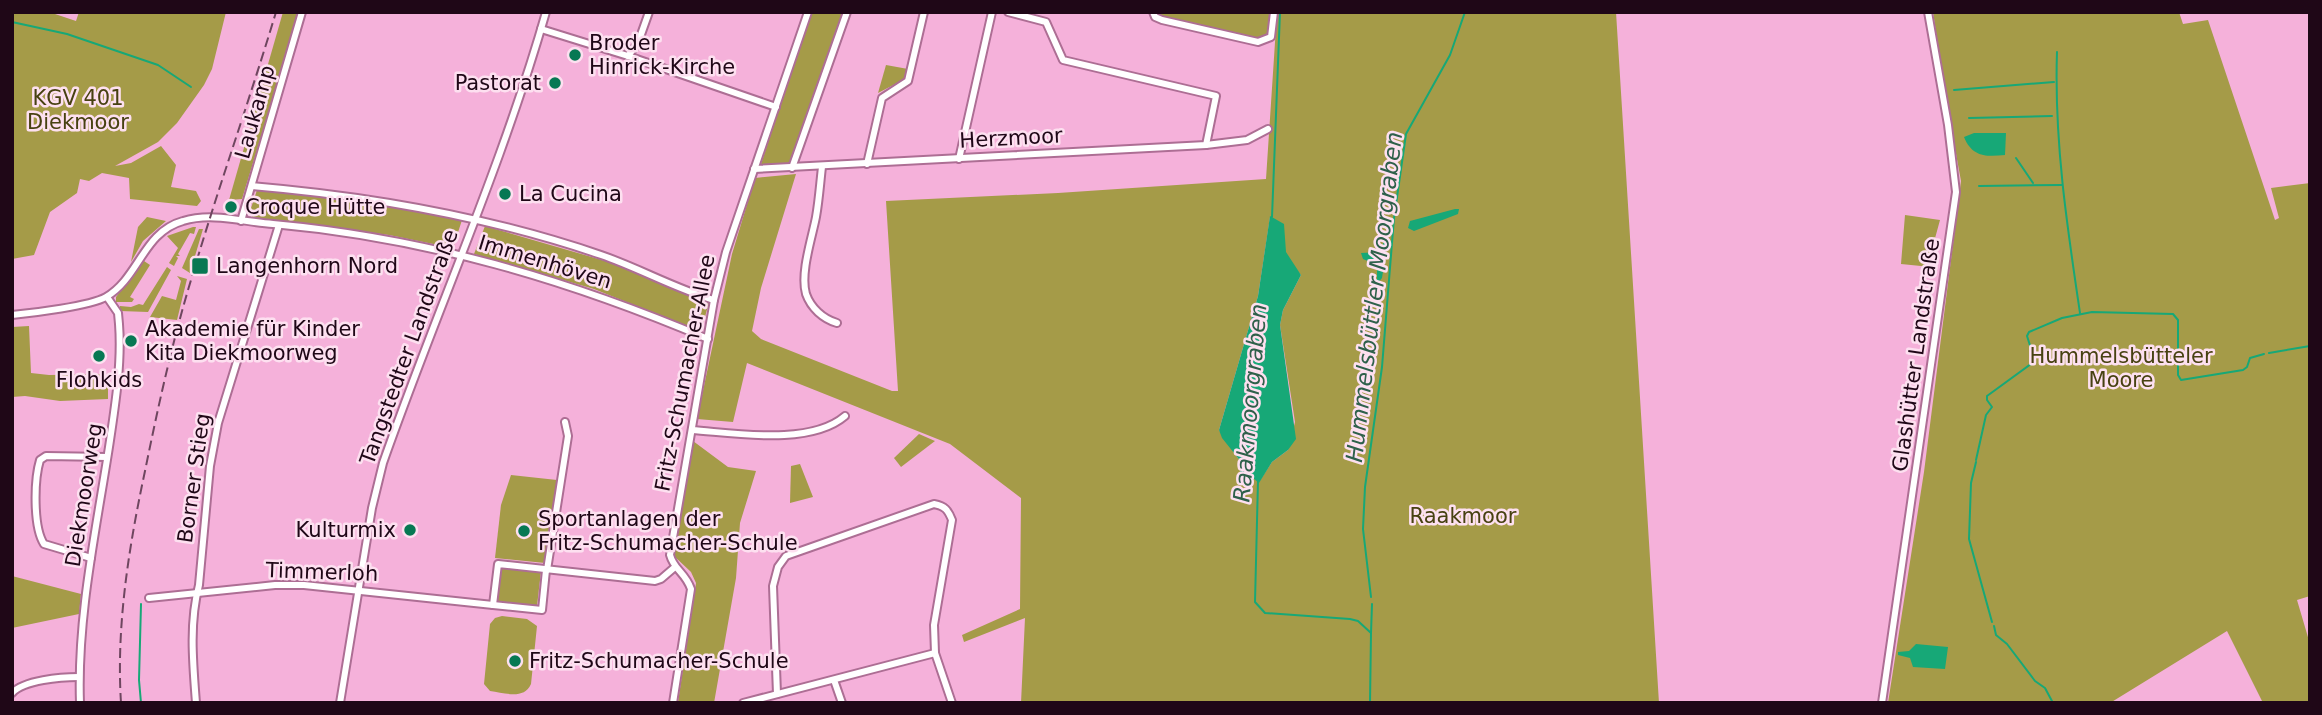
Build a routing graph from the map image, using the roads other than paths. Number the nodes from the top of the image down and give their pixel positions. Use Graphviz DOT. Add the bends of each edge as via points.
graph roads {
  1 [pos="302,12"];
  2 [pos="546,12"];
  3 [pos="649,12"];
  4 [pos="808,12"];
  5 [pos="847,12"];
  6 [pos="924,12"];
  7 [pos="992,12"];
  8 [pos="1008,12"];
  9 [pos="1153,12"];
  10 [pos="1274,12"];
  11 [pos="1928,12"];
  12 [pos="541,29"];
  13 [pos="628,56"];
  14 [pos="776,107"];
  15 [pos="1268,130"];
  16 [pos="1206,145"];
  17 [pos="959,159"];
  18 [pos="867,164"];
  19 [pos="822,167"];
  20 [pos="792,168"];
  21 [pos="754,169"];
  22 [pos="252,186"];
  23 [pos="475,219"];
  24 [pos="242,221"];
  25 [pos="279,225"];
  26 [pos="462,254"];
  27 [pos="107,297"];
  28 [pos="714,300"];
  29 [pos="12,316"];
  30 [pos="837,323"];
  31 [pos="708,339"];
  32 [pos="845,416"];
  33 [pos="565,422"];
  34 [pos="692,430"];
  35 [pos="107,457"];
  36 [pos="91,558"];
  37 [pos="675,567"];
  38 [pos="547,570"];
  39 [pos="358,589"];
  40 [pos="197,592"];
  41 [pos="149,598"];
  42 [pos="493,604"];
  43 [pos="935,653"];
  44 [pos="79,677"];
  45 [pos="834,680"];
  46 [pos="12,693"];
  47 [pos="776,694"];
  48 [pos="80,703"];
  49 [pos="196,703"];
  50 [pos="340,703"];
  51 [pos="673,703"];
  52 [pos="743,703"];
  53 [pos="842,703"];
  54 [pos="952,703"];
  55 [pos="1882,703"];
  1 -- 22 [label="street, Laukamp"];
  2 -- 12 [label="street, Tangstedter Landstraße"];
  3 -- 13 [label="street"];
  4 -- 14 [label="street, Fritz-Schumacher-Allee"];
  5 -- 20 [label="street"];
  6 -- 18 [label="street" via="908,81 882,98"];
  7 -- 17 [label="street"];
  8 -- 16 [label="street" via="1046,22 1063,60 1216,96"];
  9 -- 10 [label="street" via="1162,20 1258,42 1273,34"];
  11 -- 55 [label="street, Glashütter Landstraße" via="1956,192"];
  12 -- 13 [label="street"];
  12 -- 23 [label="street, Tangstedter Landstraße"];
  13 -- 14 [label="street"];
  14 -- 21 [label="street, Fritz-Schumacher-Allee"];
  15 -- 16 [label="street, Herzmoor" via="1247,141"];
  16 -- 17 [label="street, Herzmoor"];
  17 -- 18 [label="street, Herzmoor"];
  18 -- 19 [label="street, Herzmoor"];
  19 -- 20 [label="street, Herzmoor"];
  19 -- 30 [label="street" via="804,279 806,295 816,310"];
  20 -- 21 [label="street, Herzmoor"];
  21 -- 28 [label="street, Fritz-Schumacher-Allee"];
  22 -- 23 [label="street, Immenhöven" via="355,195"];
  22 -- 24 [label="street, Laukamp"];
  23 -- 26 [label="street, Tangstedter Landstraße"];
  23 -- 28 [label="street, Immenhöven" via="599,255"];
  24 -- 25 [label="street, Immenhöven"];
  24 -- 27 [label="street, Immenhöven" via="180,221 157,235 127,279"];
  25 -- 26 [label="street, Immenhöven"];
  25 -- 40 [label="street, Borner Stieg" via="215,435"];
  26 -- 31 [label="street, Immenhöven" via="593,293"];
  26 -- 39 [label="street, Tangstedter Landstraße" via="383,463"];
  27 -- 29 [label="street"];
  27 -- 35 [label="street, Diekmoorweg" via="118,313 120,332"];
  28 -- 31 [label="street, Fritz-Schumacher-Allee"];
  31 -- 34 [label="street, Fritz-Schumacher-Allee"];
  32 -- 34 [label="street" via="786,436"];
  33 -- 38 [label="street, Timmerloh" via="568,436"];
  34 -- 37 [label="street, Fritz-Schumacher-Allee" via="670,555"];
  35 -- 36 [label="street, Diekmoorweg"];
  35 -- 36 [label="street" via="47,456 40,460 37,471 38,535 44,544"];
  36 -- 44 [label="street, Diekmoorweg"];
  37 -- 38 [label="street" via="655,581"];
  37 -- 51 [label="street, Fritz-Schumacher-Allee" via="686,575 691,589"];
  38 -- 42 [label="street" via="498,564"];
  38 -- 42 [label="street, Timmerloh" via="542,610"];
  39 -- 40 [label="street, Timmerloh" via="282,585"];
  39 -- 42 [label="street, Timmerloh"];
  39 -- 50 [label="street, Tangstedter Landstraße"];
  40 -- 41 [label="street, Timmerloh"];
  40 -- 49 [label="street, Borner Stieg" via="193,647"];
  43 -- 45 [label="street"];
  43 -- 47 [label="street" via="934,625 953,520 948,510 934,504 786,556 773,586"];
  43 -- 54 [label="street"];
  44 -- 46 [label="street" via="34,683"];
  44 -- 48 [label="street, Diekmoorweg"];
  45 -- 47 [label="street"];
  45 -- 53 [label="street"];
  47 -- 52 [label="street"];
}
